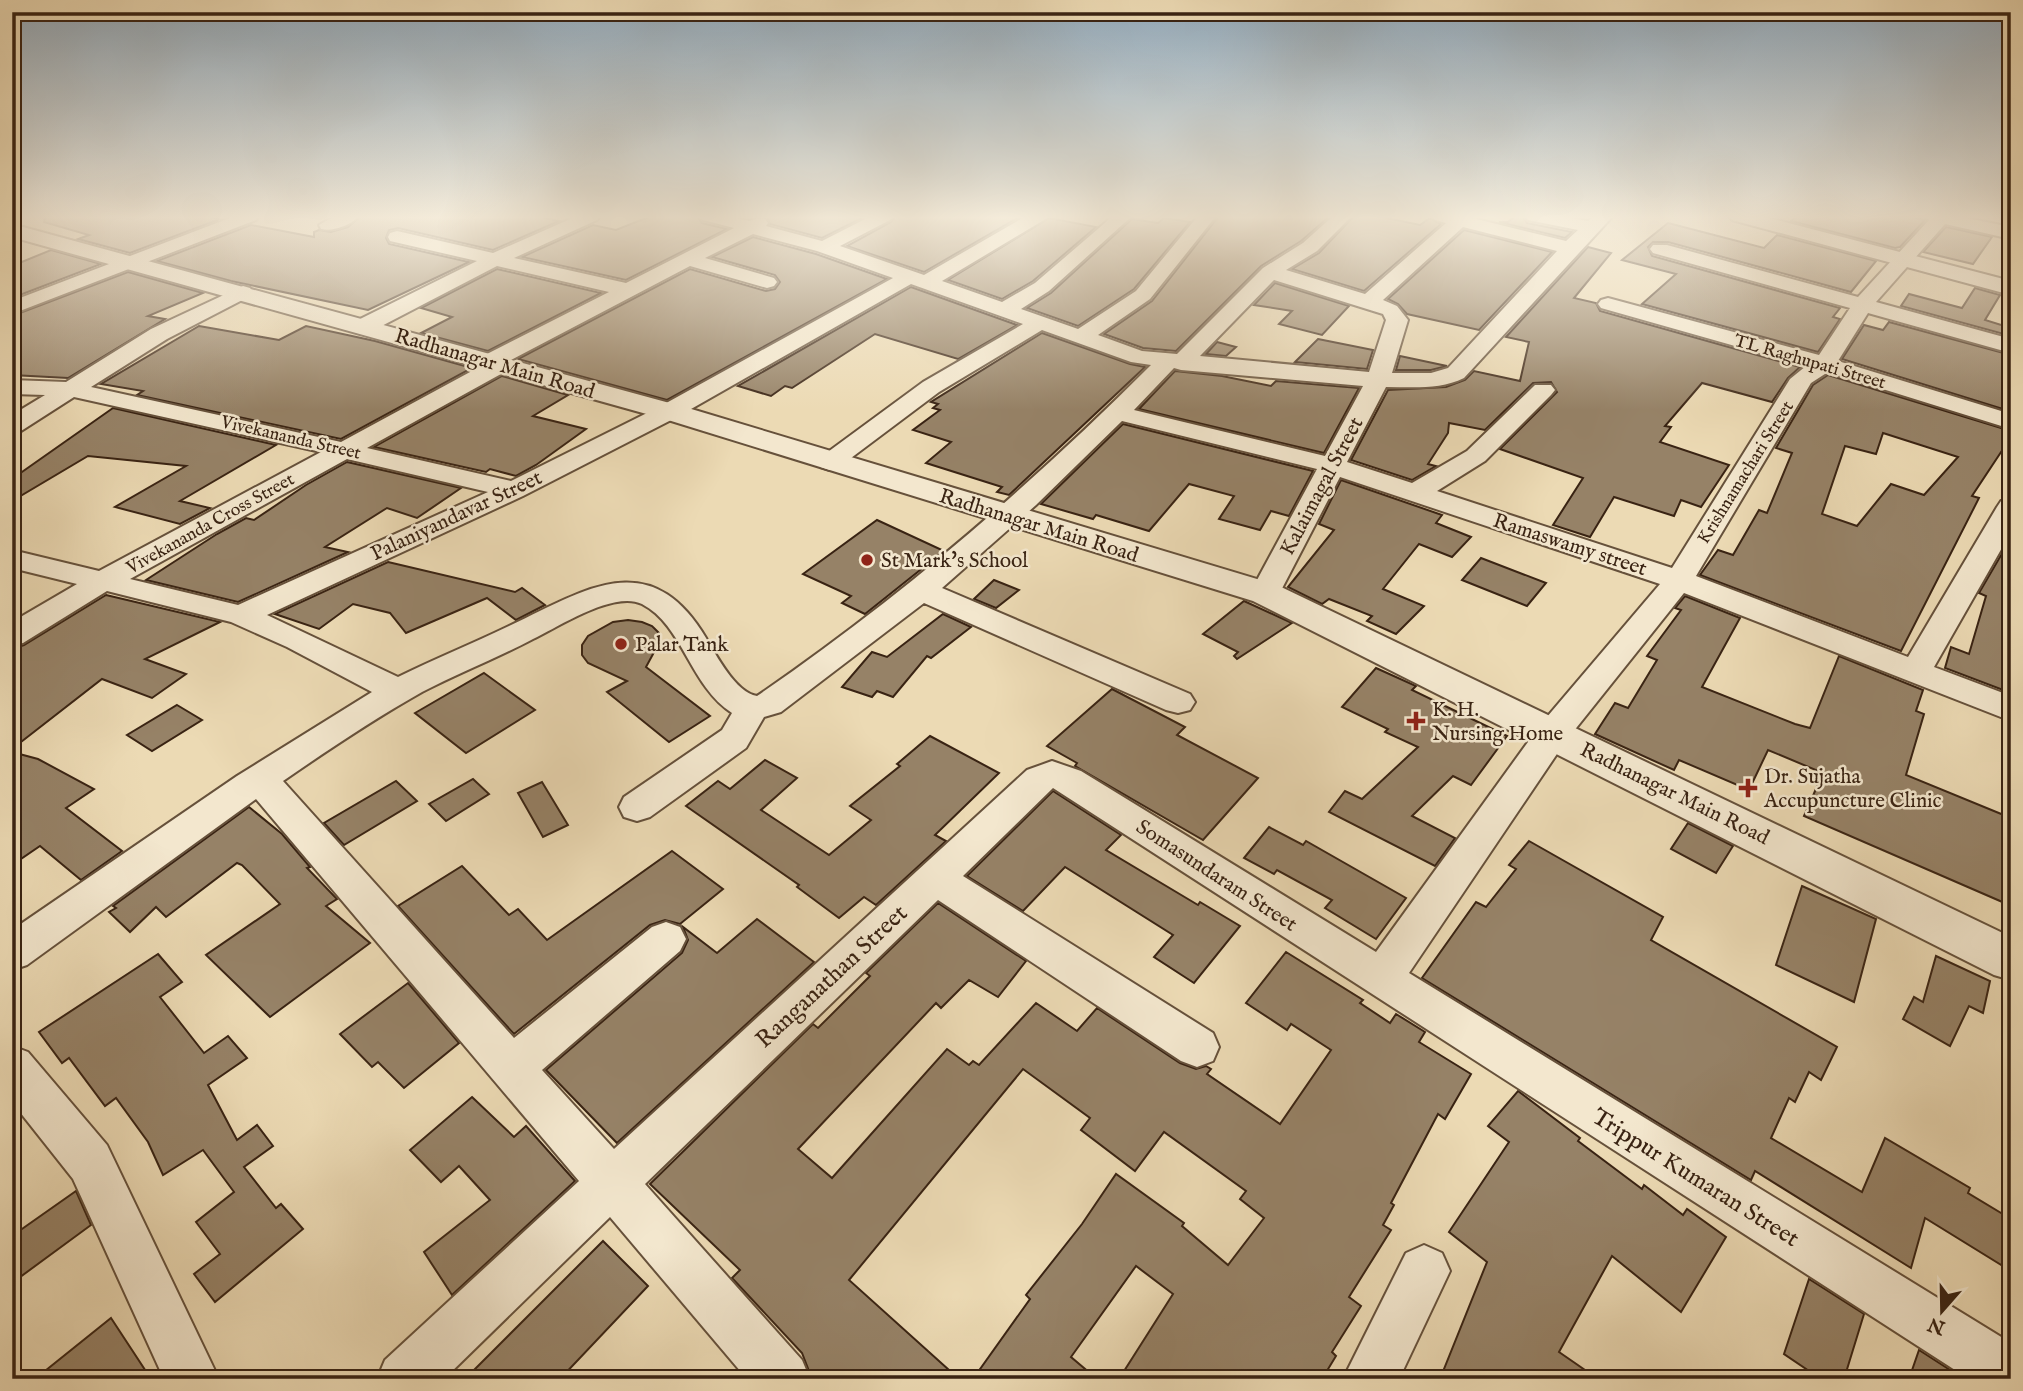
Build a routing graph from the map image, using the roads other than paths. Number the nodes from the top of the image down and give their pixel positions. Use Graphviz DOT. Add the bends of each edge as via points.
graph roads {
  1 [pos="82,281"];
  2 [pos="202,281"];
  3 [pos="453,281"];
  4 [pos="589,281"];
  5 [pos="645,281"];
  6 [pos="763,281"];
  7 [pos="915,281"];
  8 [pos="925,281"];
  9 [pos="1049,281"];
  10 [pos="1154,281"];
  11 [pos="1261,281"];
  12 [pos="1300,281"];
  13 [pos="1390,281"];
  14 [pos="1540,281"];
  15 [pos="1773,281"];
  16 [pos="1883,281"];
  17 [pos="1985,281"];
  18 [pos="767,282"];
  19 [pos="2011,288"];
  20 [pos="628,290"];
  21 [pos="243,292"];
  22 [pos="1370,302"];
  23 [pos="1608,304"];
  24 [pos="1862,306"];
  25 [pos="12,307"];
  26 [pos="1006,309"];
  27 [pos="1041,321"];
  28 [pos="364,326"];
  29 [pos="1082,336"];
  30 [pos="2011,346"];
  31 [pos="1175,362"];
  32 [pos="496,363"];
  33 [pos="1825,364"];
  34 [pos="1378,380"];
  35 [pos="12,387"];
  36 [pos="68,389"];
  37 [pos="1543,390"];
  38 [pos="668,412"];
  39 [pos="1118,413"];
  40 [pos="2011,422"];
  41 [pos="12,426"];
  42 [pos="343,450"];
  43 [pos="830,462"];
  44 [pos="1331,466"];
  45 [pos="514,490"];
  46 [pos="1415,493"];
  47 [pos="2011,507"];
  48 [pos="1007,515"];
  49 [pos="12,559"];
  50 [pos="1679,580"];
  51 [pos="103,582"];
  52 [pos="920,590"];
  53 [pos="1265,593"];
  54 [pos="241,615"];
  55 [pos="12,636"];
  56 [pos="1916,671"];
  57 [pos="398,691"];
  58 [pos="1178,702"];
  59 [pos="752,708"];
  60 [pos="2011,709"];
  61 [pos="1553,733"];
  62 [pos="1052,774"];
  63 [pos="260,779"];
  64 [pos="637,807"];
  65 [pos="935,878"];
  66 [pos="666,939"];
  67 [pos="12,953"];
  68 [pos="2011,960"];
  69 [pos="1381,979"];
  70 [pos="1197,1047"];
  71 [pos="12,1067"];
  72 [pos="512,1067"];
  73 [pos="612,1183"];
  74 [pos="1424,1271"];
  75 [pos="2011,1374"];
  76 [pos="192,1379"];
  77 [pos="404,1379"];
  78 [pos="783,1379"];
  79 [pos="1370,1379"];
  1 -- 25 [label="street"];
  2 -- 21 [label="street, Radhanagar Main Road"];
  3 -- 28 [label="street"];
  4 -- 20 [label="street"];
  5 -- 20 [label="street, Vivekananda Cross Street"];
  6 -- 18 [label="street"];
  7 -- 38 [label="street, Palaniyandavar Street"];
  8 -- 26 [label="street"];
  9 -- 26 [label="street"];
  10 -- 29 [label="street" via="1143,295"];
  11 -- 31 [label="street"];
  12 -- 22 [label="street"];
  13 -- 22 [label="street"];
  14 -- 34 [label="street" via="1456,373 1431,380"];
  15 -- 24 [label="street"];
  16 -- 24 [label="street, Krishnamachari Street"];
  17 -- 19 [label="street"];
  20 -- 32 [label="street, Vivekananda Cross Street"];
  21 -- 28 [label="street, Radhanagar Main Road"];
  21 -- 36 [label="street" via="159,334"];
  22 -- 34 [label="street, Kalaimagal Street" via="1390,310 1397,320"];
  23 -- 33 [label="street, TL Raghupati Street"];
  24 -- 30 [label="street"];
  24 -- 33 [label="street, Krishnamachari Street"];
  26 -- 27 [label="street"];
  27 -- 29 [label="street"];
  27 -- 43 [label="street" via="930,387"];
  28 -- 32 [label="street, Radhanagar Main Road"];
  29 -- 31 [label="street" via="1139,357"];
  31 -- 34 [label="street"];
  31 -- 39 [label="street"];
  32 -- 38 [label="street, Radhanagar Main Road"];
  32 -- 42 [label="street, Vivekananda Cross Street"];
  33 -- 40 [label="street, TL Raghupati Street"];
  33 -- 50 [label="street, Krishnamachari Street" via="1802,379"];
  34 -- 44 [label="street, Kalaimagal Street"];
  35 -- 36 [label="street, Vivekananda Street"];
  36 -- 41 [label="street"];
  36 -- 42 [label="street, Vivekananda Street"];
  37 -- 46 [label="street" via="1476,456"];
  38 -- 43 [label="street, Radhanagar Main Road"];
  38 -- 45 [label="street, Palaniyandavar Street"];
  39 -- 44 [label="street, Ramaswamy street"];
  39 -- 48 [label="street"];
  42 -- 45 [label="street, Vivekananda Street"];
  42 -- 51 [label="street, Vivekananda Cross Street"];
  43 -- 48 [label="street, Radhanagar Main Road"];
  44 -- 46 [label="street, Ramaswamy street"];
  44 -- 53 [label="street, Kalaimagal Street"];
  45 -- 54 [label="street, Palaniyandavar Street"];
  46 -- 50 [label="street, Ramaswamy street"];
  47 -- 56 [label="street"];
  48 -- 52 [label="street"];
  48 -- 53 [label="street, Radhanagar Main Road"];
  49 -- 51 [label="street"];
  50 -- 56 [label="street, Ramaswamy street"];
  50 -- 61 [label="street, Krishnamachari Street"];
  51 -- 54 [label="street"];
  51 -- 55 [label="street, Vivekananda Cross Street"];
  52 -- 58 [label="street"];
  52 -- 59 [label="street" via="796,686 769,704"];
  53 -- 61 [label="street, Radhanagar Main Road"];
  54 -- 57 [label="street"];
  56 -- 60 [label="street, Ramaswamy street"];
  57 -- 59 [label="street" via="566,611 626,591 653,596 669,608 720,687"];
  57 -- 63 [label="street"];
  59 -- 64 [label="street" via="734,739"];
  61 -- 68 [label="street, Radhanagar Main Road"];
  61 -- 69 [label="street, Krishnamachari Street"];
  62 -- 65 [label="street, Ranganathan Street" via="1040,779"];
  62 -- 69 [label="street, Somasundaram Street"];
  63 -- 67 [label="street"];
  63 -- 72 [label="street"];
  65 -- 70 [label="street"];
  65 -- 73 [label="street, Ranganathan Street"];
  66 -- 72 [label="street"];
  69 -- 75 [label="street, Trippur Kumaran Street"];
  71 -- 76 [label="street" via="90,1162"];
  72 -- 73 [label="street"];
  73 -- 77 [label="street, Ranganathan Street"];
  73 -- 78 [label="street"];
  74 -- 79 [label="street"];
}
